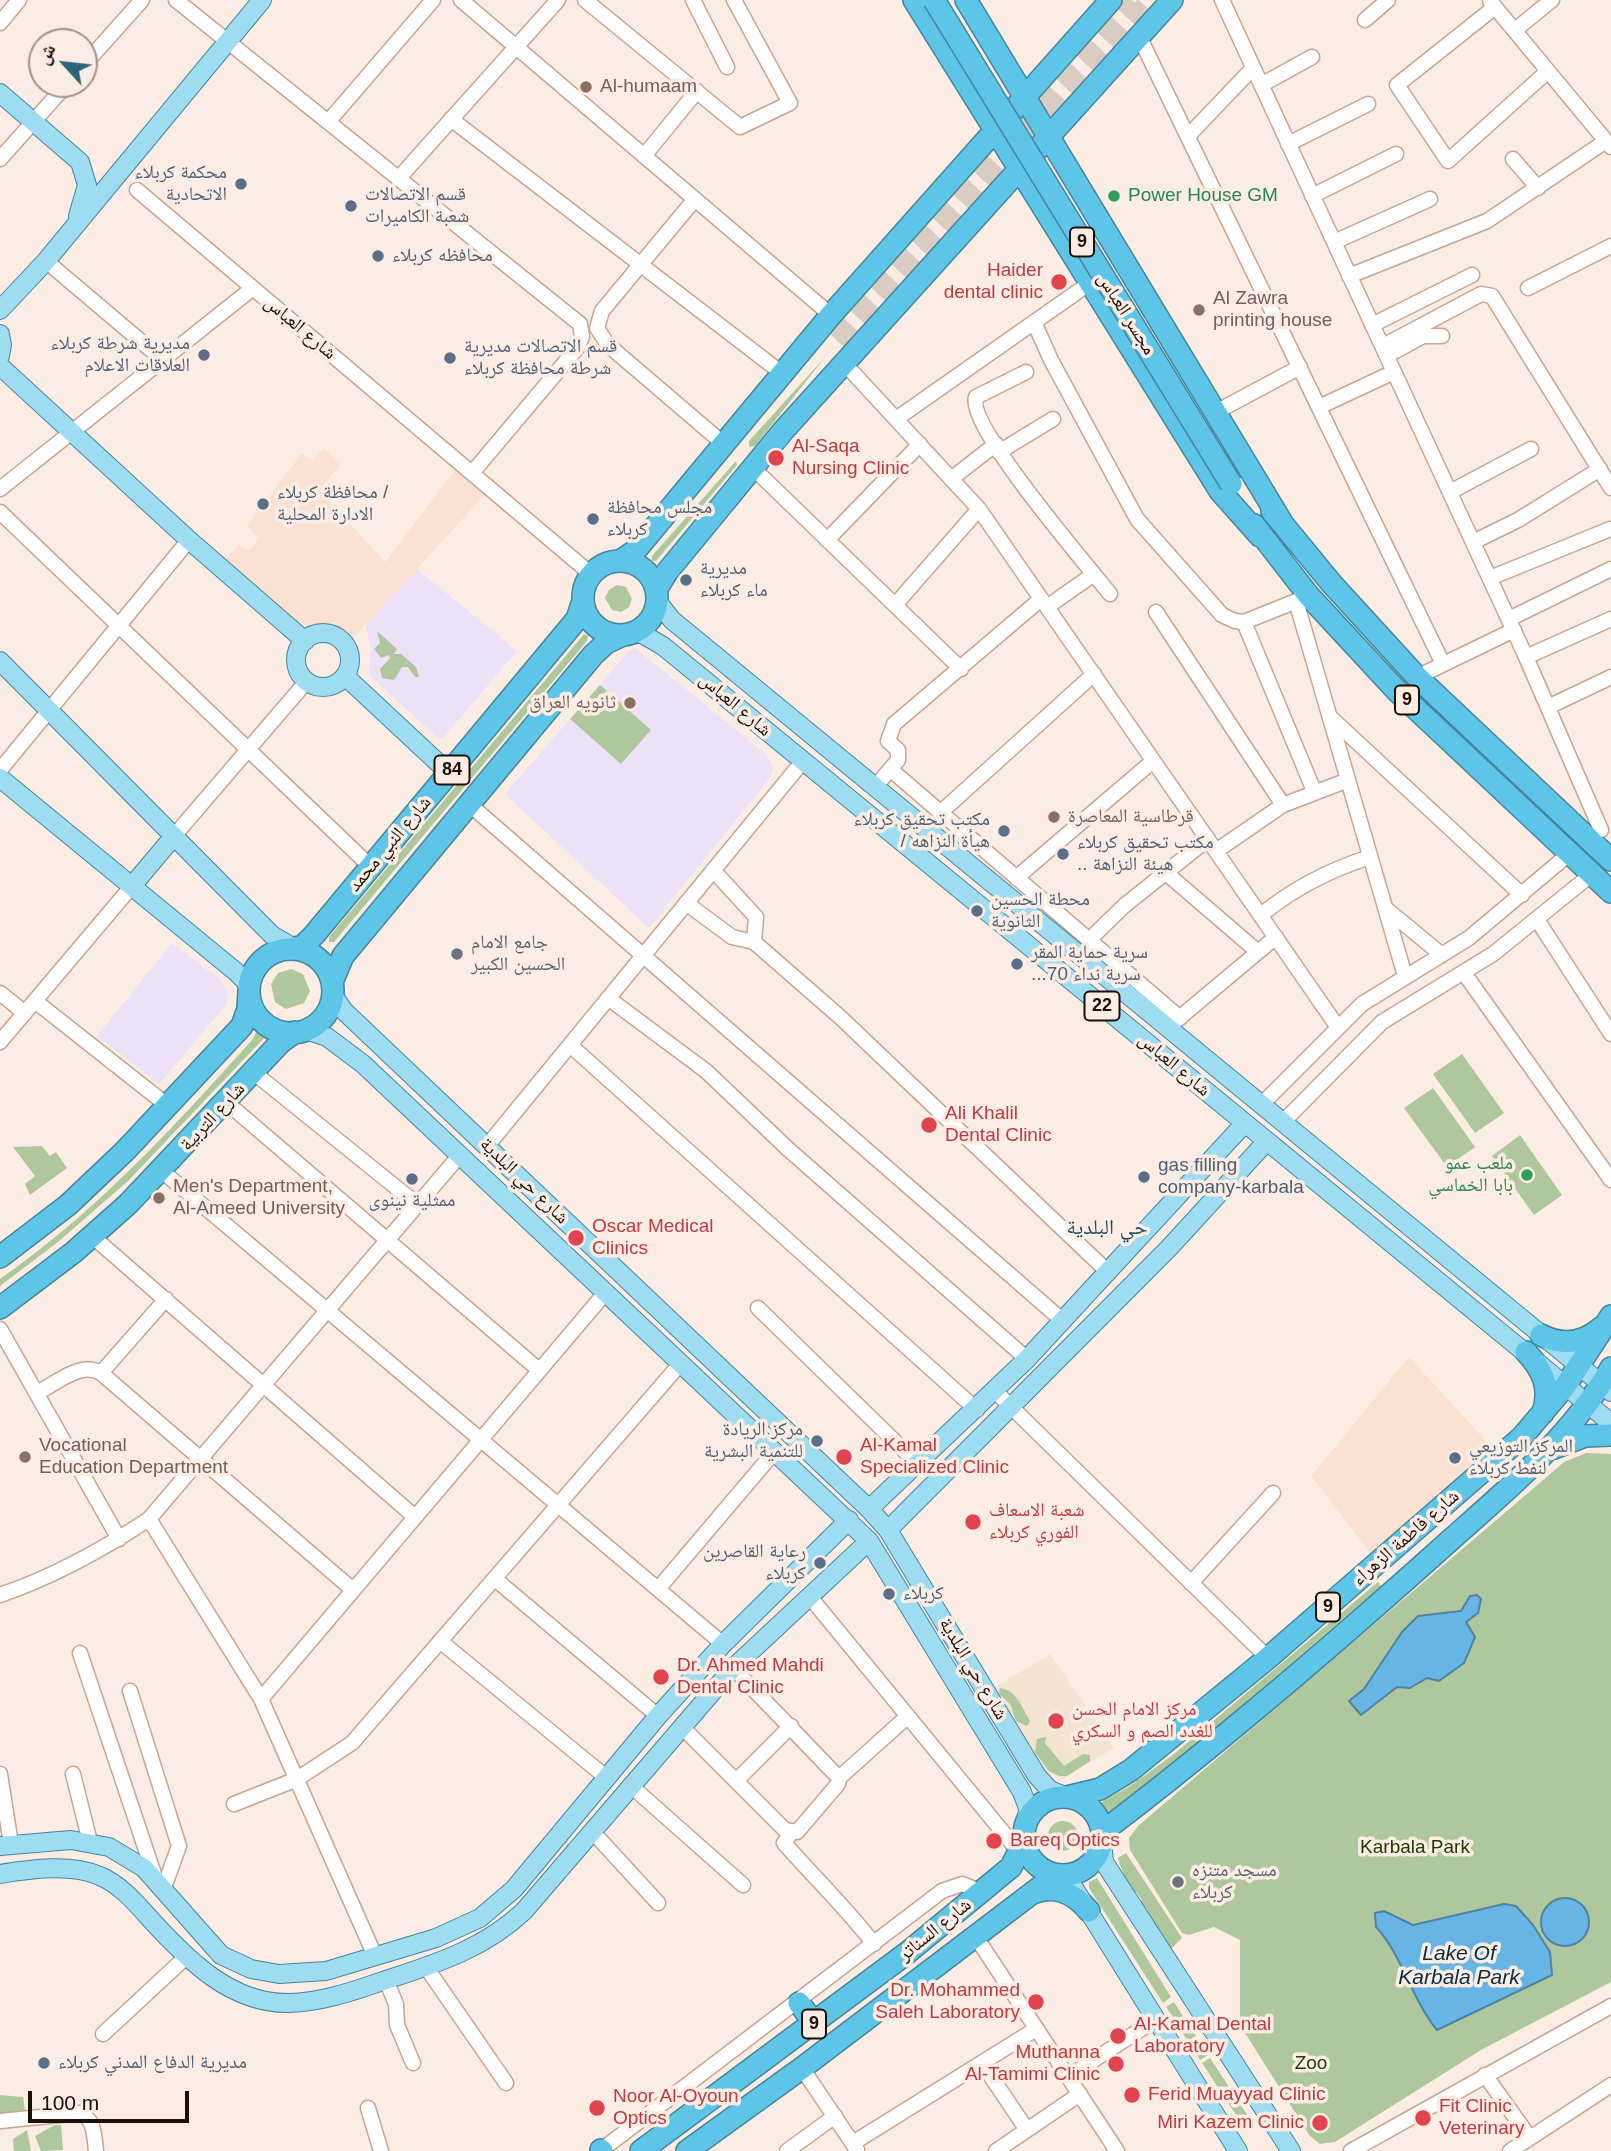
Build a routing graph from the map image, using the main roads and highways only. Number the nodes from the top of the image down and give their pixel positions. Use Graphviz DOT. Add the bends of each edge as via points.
graph roads {
  1 [pos="262,0"];
  2 [pos="914,0"];
  3 [pos="934,0"];
  4 [pos="947,0"];
  5 [pos="966,0"];
  6 [pos="1111,0"];
  7 [pos="1172,0"];
  8 [pos="1003,62"];
  9 [pos="1050,68"];
  10 [pos="971,92"];
  11 [pos="0,93"];
  12 [pos="1025,97"];
  13 [pos="1073,110"];
  14 [pos="995,130"];
  15 [pos="1049,137"];
  16 [pos="963,165"];
  17 [pos="1066,165"];
  18 [pos="1020,170"];
  19 [pos="1033,192"];
  20 [pos="997,195"];
  21 [pos="68,234"];
  22 [pos="0,310"];
  23 [pos="0,334"];
  24 [pos="837,339"];
  25 [pos="0,356"];
  26 [pos="0,366"];
  27 [pos="757,407"];
  28 [pos="728,442"];
  29 [pos="753,465"];
  30 [pos="1236,481"];
  31 [pos="1281,521"];
  32 [pos="1260,536"];
  33 [pos="620,561"];
  34 [pos="657,596"];
  35 [pos="583,601"];
  36 [pos="630,633"];
  37 [pos="305,641"];
  38 [pos="0,661"];
  39 [pos="345,676"];
  40 [pos="449,773"];
  41 [pos="0,778"];
  42 [pos="1600,831"];
  43 [pos="174,836"];
  44 [pos="1611,859"];
  45 [pos="132,886"];
  46 [pos="1611,892"];
  47 [pos="294,948"];
  48 [pos="332,989"];
  49 [pos="249,991"];
  50 [pos="301,1031"];
  51 [pos="380,1045"];
  52 [pos="363,1064"];
  53 [pos="1245,1123"];
  54 [pos="1267,1141"];
  55 [pos="0,1257"];
  56 [pos="0,1308"];
  57 [pos="1608,1320"];
  58 [pos="1541,1335"];
  59 [pos="1525,1352"];
  60 [pos="1579,1366"];
  61 [pos="1608,1381"];
  62 [pos="1566,1385"];
  63 [pos="1588,1404"];
  64 [pos="1542,1415"];
  65 [pos="1611,1423"];
  66 [pos="1611,1435"];
  67 [pos="1536,1463"];
  68 [pos="869,1509"];
  69 [pos="849,1520"];
  70 [pos="888,1530"];
  71 [pos="869,1541"];
  72 [pos="1390,1553"];
  73 [pos="1370,1571"];
  74 [pos="1408,1577"];
  75 [pos="1388,1596"];
  76 [pos="949,1629"];
  77 [pos="930,1642"];
  78 [pos="960,1647"];
  79 [pos="942,1661"];
  80 [pos="1067,1797"];
  81 [pos="1027,1819"];
  82 [pos="1105,1843"];
  83 [pos="5,1845"];
  84 [pos="1022,1847"];
  85 [pos="0,1874"];
  86 [pos="1061,1875"];
  87 [pos="1028,1895"];
  88 [pos="1089,1911"];
  89 [pos="907,1953"];
  90 [pos="925,1975"];
  91 [pos="875,1978"];
  92 [pos="890,2000"];
  93 [pos="799,2003"];
  94 [pos="814,2023"];
  95 [pos="641,2151"];
  96 [pos="687,2151"];
  97 [pos="1238,2151"];
  98 [pos="1290,2151"];
  1 -- 21 [label="main road"];
  2 -- 10 [label="highway"];
  3 -- 30 [label="highway, مجسر العباس / 9, bridge"];
  4 -- 30 [label="highway, مجسر العباس / 9"];
  5 -- 8 [label="highway"];
  6 -- 9 [label="highway"];
  7 -- 13 [label="highway"];
  8 -- 9 [label="highway" via="1024,74"];
  8 -- 12 [label="highway"];
  9 -- 12 [label="highway"];
  10 -- 14 [label="highway"];
  10 -- 16 [label="highway" via="978,122"];
  11 -- 21 [label="main road" via="75,157 86,175 86,197"];
  12 -- 14 [label="highway"];
  12 -- 15 [label="highway"];
  13 -- 15 [label="highway"];
  13 -- 17 [label="highway" via="1061,141"];
  14 -- 16 [label="highway"];
  14 -- 18 [label="highway"];
  15 -- 17 [label="highway"];
  15 -- 18 [label="highway"];
  16 -- 24 [label="highway"];
  17 -- 31 [label="highway"];
  18 -- 19 [label="highway"];
  18 -- 20 [label="highway"];
  19 -- 20 [label="highway" via="1017,186"];
  19 -- 32 [label="highway" via="1220,491"];
  20 -- 24 [label="highway"];
  21 -- 22 [label="main road"];
  23 -- 25 [label="main road"];
  24 -- 27 [label="highway"];
  24 -- 27 [label="highway" via="783,374"];
  24 -- 29 [label="highway, 84" via="783,431"];
  26 -- 37 [label="main road"];
  27 -- 28 [label="highway"];
  28 -- 29 [label="highway" via="739,458"];
  28 -- 33 [label="highway" via="635,551"];
  29 -- 34 [label="highway, 84" via="667,572"];
  30 -- 31 [label="highway, 9"];
  30 -- 32 [label="highway, 9"];
  31 -- 42 [label="highway, 9" via="1417,677"];
  32 -- 46 [label="highway, 9" via="1302,598"];
  33 -- 34 [label="highway" via="640,567 651,577"];
  33 -- 35 [label="highway, 84" via="609,562 591,574"];
  34 -- 36 [label="highway, 84" via="653,615"];
  34 -- 58 [label="main road, شارع العباس" via="672,621 1174,1023 1261,1105"];
  35 -- 36 [label="highway" via="589,619 604,632"];
  35 -- 40 [label="highway, شارع النبي محمد / 84" via="577,619"];
  36 -- 48 [label="highway, شارع النبي محمد / 84" via="606,643 593,656 343,956"];
  36 -- 53 [label="main road, شارع العباس / 22" via="657,641"];
  37 -- 39 [label="main road" via="319,634 341,640 349,653"];
  37 -- 39 [label="main road" via="297,660 307,681 326,687"];
  38 -- 43 [label="main road"];
  39 -- 40 [label="main road"];
  40 -- 47 [label="highway, شارع النبي محمد / 84" via="314,935"];
  41 -- 45 [label="main road"];
  42 -- 44 [label="highway, 9"];
  43 -- 45 [label="main road"];
  43 -- 47 [label="main road" via="276,939"];
  45 -- 49 [label="main road" via="239,974"];
  47 -- 48 [label="highway" via="319,959"];
  47 -- 49 [label="highway" via="268,955 251,977"];
  48 -- 50 [label="highway" via="322,1019"];
  48 -- 51 [label="main road, شارع حي البلدية" via="344,1011"];
  49 -- 50 [label="highway" via="255,1013 263,1022 273,1029"];
  49 -- 55 [label="highway, شارع التربية" via="242,1026 169,1106 68,1205"];
  50 -- 52 [label="main road, شارع حي البلدية" via="327,1037"];
  50 -- 56 [label="highway, شارع التربية" via="254,1072 162,1171 92,1236"];
  51 -- 52 [label="main road" via="365,1052"];
  51 -- 68 [label="main road, شارع حي البلدية"];
  52 -- 69 [label="main road, شارع حي البلدية"];
  53 -- 54 [label="main road, شارع العباس / 22"];
  53 -- 68 [label="main road" via="996,1392"];
  54 -- 59 [label="main road, شارع العباس / 22"];
  54 -- 70 [label="main road" via="1169,1248"];
  57 -- 58 [label="highway" via="1594,1334 1572,1342"];
  57 -- 60 [label="highway, شارع فاطمة الزهراء / 9"];
  58 -- 60 [label="main road, شارع العباس"];
  59 -- 62 [label="main road, شارع العباس / 22"];
  59 -- 64 [label="highway" via="1545,1382"];
  60 -- 61 [label="main road, شارع العباس"];
  60 -- 62 [label="highway, شارع فاطمة الزهراء / 9"];
  61 -- 63 [label="highway, شارع فاطمة الزهراء / 9"];
  62 -- 63 [label="main road, شارع العباس / 22"];
  62 -- 64 [label="highway, شارع فاطمة الزهراء / 9"];
  63 -- 65 [label="main road, شارع العباس"];
  63 -- 67 [label="highway, شارع فاطمة الزهراء / 9"];
  64 -- 72 [label="highway, شارع فاطمة الزهراء / 9"];
  66 -- 67 [label="highway" via="1567,1441"];
  67 -- 74 [label="highway, شارع فاطمة الزهراء / 9"];
  68 -- 70 [label="main road, شارع حي البلدية"];
  69 -- 71 [label="main road, شارع حي البلدية"];
  69 -- 83 [label="main road" via="723,1644 514,1889 480,1918 436,1938 326,1971 279,1974 251,1969 221,1955 128,1857 90,1842 45,1840"];
  70 -- 76 [label="main road, شارع حي البلدية"];
  71 -- 77 [label="main road, شارع حي البلدية"];
  71 -- 85 [label="main road" via="733,1668 511,1923 472,1949 426,1967 316,1999 274,2002 229,1988 186,1957 137,1904 100,1875 44,1869"];
  72 -- 73 [label="highway, شارع فاطمة الزهراء / 9"];
  72 -- 74 [label="highway" via="1392,1568"];
  73 -- 75 [label="highway" via="1386,1581"];
  73 -- 80 [label="highway, شارع فاطمة الزهراء / 9" via="1131,1770 1096,1791"];
  74 -- 75 [label="highway, شارع فاطمة الزهراء / 9"];
  75 -- 82 [label="highway, شارع فاطمة الزهراء / 9"];
  76 -- 77 [label="main road" via="944,1638"];
  76 -- 78 [label="main road, شارع حي البلدية"];
  77 -- 79 [label="main road, شارع حي البلدية"];
  78 -- 79 [label="main road" via="946,1652"];
  78 -- 80 [label="main road, شارع حي البلدية" via="1042,1783"];
  79 -- 81 [label="main road, شارع حي البلدية" via="1024,1796"];
  80 -- 81 [label="highway, 9" via="1040,1804"];
  80 -- 82 [label="highway" via="1079,1800 1097,1817"];
  81 -- 84 [label="highway"];
  82 -- 86 [label="highway, 9" via="1085,1869"];
  82 -- 98 [label="main road"];
  84 -- 86 [label="highway" via="1036,1865"];
  84 -- 89 [label="highway, شارع السناتر / 9" via="1011,1867"];
  86 -- 87 [label="highway, شارع السناتر / 9"];
  86 -- 88 [label="main road"];
  87 -- 88 [label="highway" via="1044,1889 1060,1891"];
  87 -- 90 [label="highway, شارع السناتر / 9"];
  88 -- 97 [label="main road"];
  89 -- 90 [label="highway" via="903,1962 906,1972 915,1977"];
  89 -- 91 [label="highway, شارع السناتر / 9"];
  90 -- 92 [label="highway, شارع السناتر / 9"];
  91 -- 92 [label="highway" via="885,1976 893,1981 896,1989"];
  91 -- 94 [label="highway, شارع السناتر / 9"];
  92 -- 96 [label="highway, شارع السناتر / 9"];
  93 -- 94 [label="highway"];
  94 -- 95 [label="highway, شارع السناتر / 9"];
}
